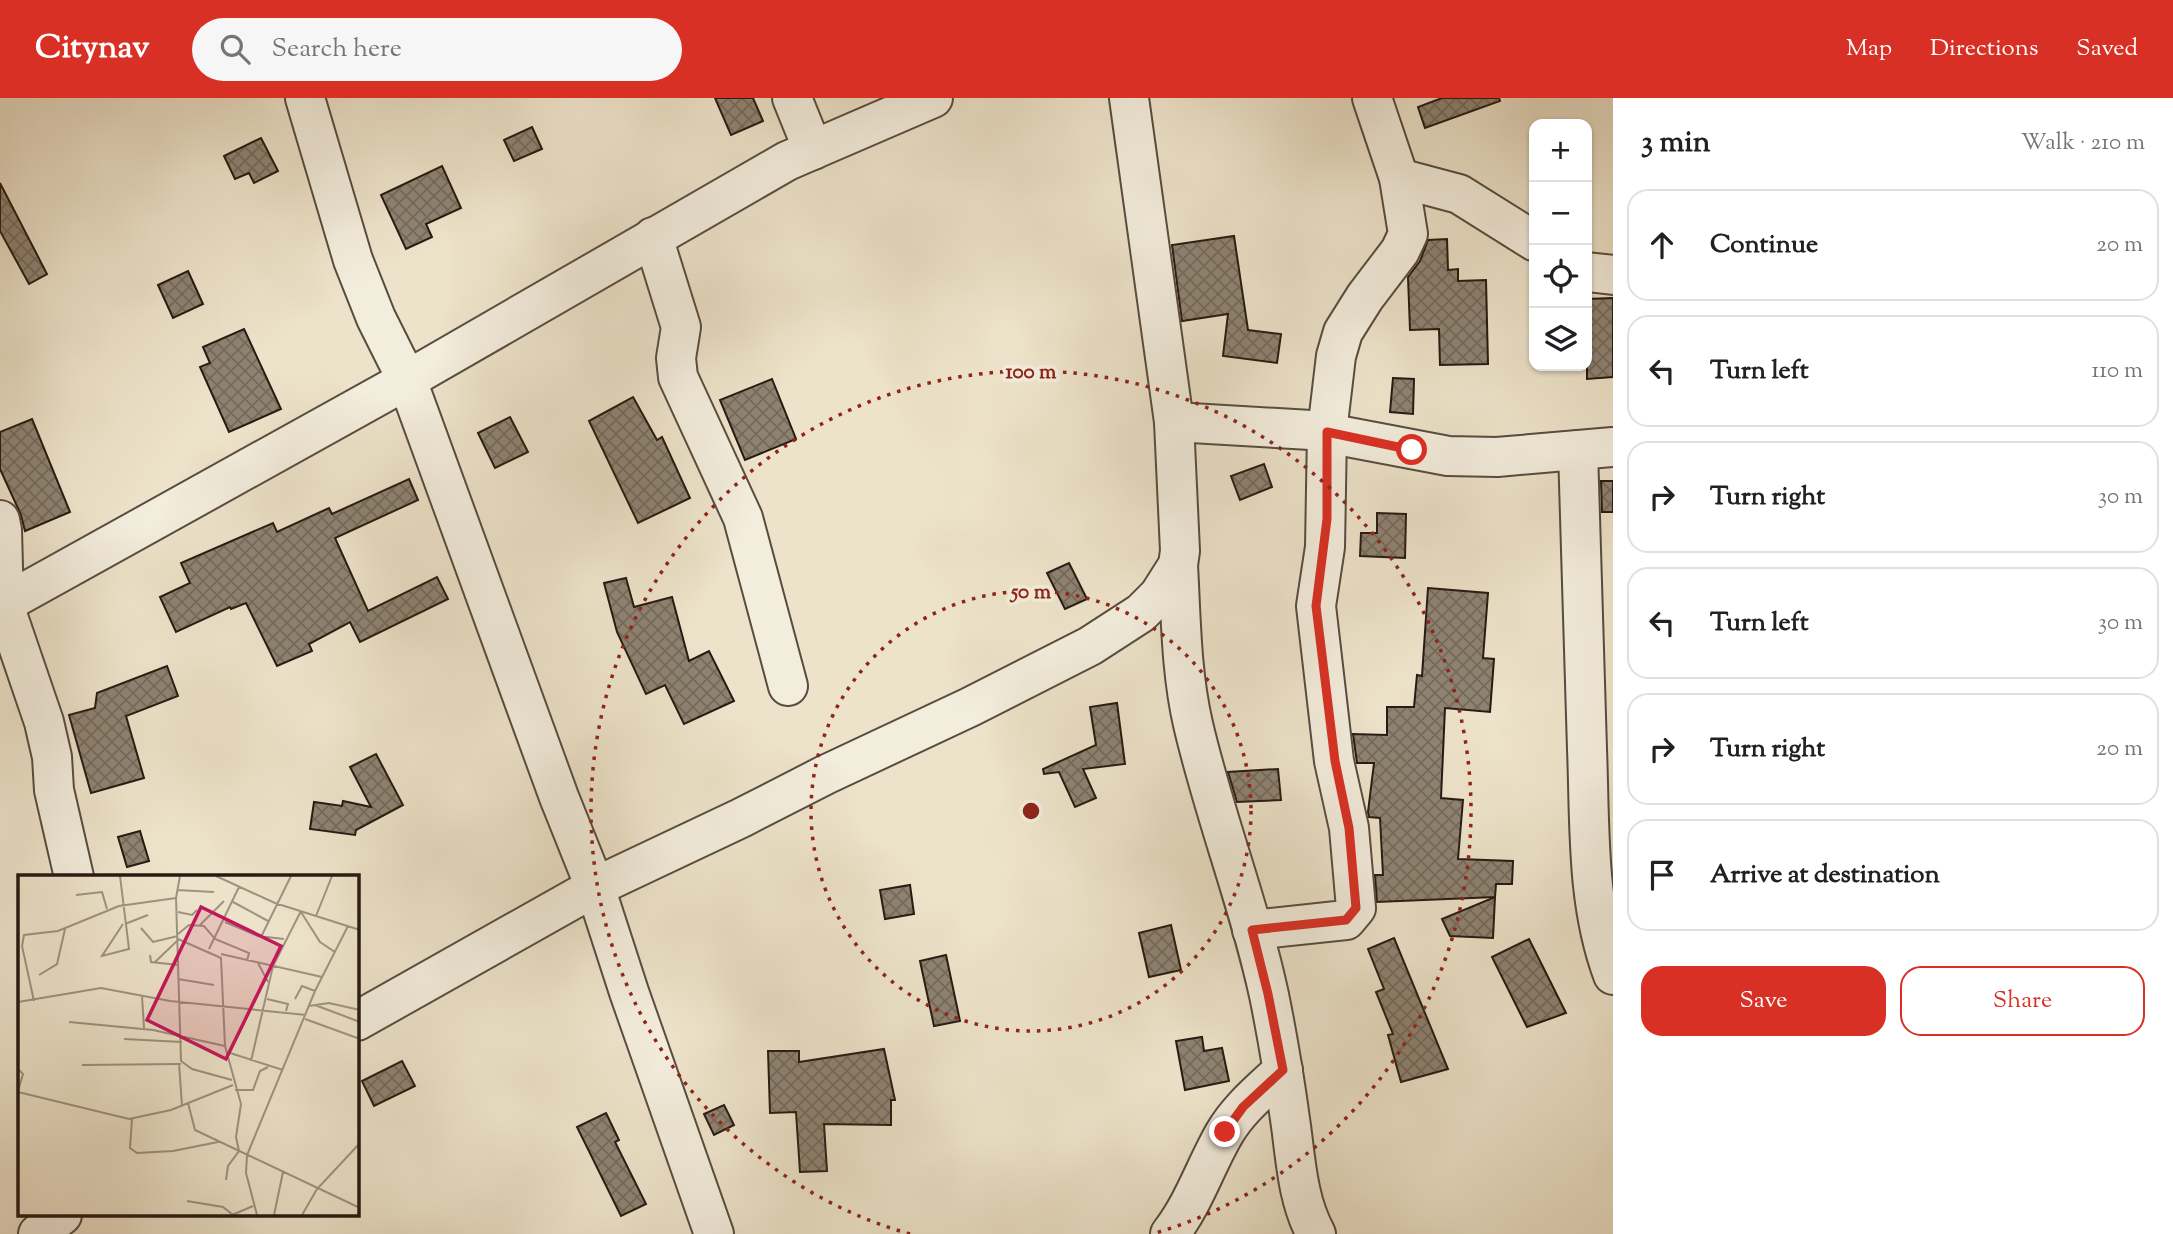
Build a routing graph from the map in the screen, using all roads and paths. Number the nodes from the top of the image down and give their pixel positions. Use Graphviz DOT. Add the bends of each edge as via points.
graph roads {
  1 [pos="305,98"];
  2 [pos="792,98"];
  3 [pos="933,98"];
  4 [pos="1129,98"];
  5 [pos="1372,98"];
  6 [pos="813,150"];
  7 [pos="1399,178"];
  8 [pos="653,237"];
  9 [pos="1529,238"];
  10 [pos="1592,273"];
  11 [pos="1613,275"];
  12 [pos="407,380"];
  13 [pos="1174,422"];
  14 [pos="1327,432"];
  15 [pos="1596,449"];
  16 [pos="0,520"];
  17 [pos="1178,565"];
  18 [pos="2,606"];
  19 [pos="788,686"];
  20 [pos="74,875"];
  21 [pos="595,887"];
  22 [pos="1252,930"];
  23 [pos="1611,962"];
  24 [pos="359,1020"];
  25 [pos="1283,1070"];
  26 [pos="61,1216"];
  27 [pos="82,1216"];
  28 [pos="38,1234"];
  29 [pos="77,1234"];
  30 [pos="713,1234"];
  31 [pos="1170,1234"];
  32 [pos="1316,1234"];
  1 -- 12 [label="street" via="353,260"];
  2 -- 6 [label="street"];
  3 -- 6 [label="street"];
  4 -- 13 [label="street"];
  5 -- 7 [label="street"];
  6 -- 8 [label="street"];
  7 -- 9 [label="street" via="1459,194"];
  7 -- 14 [label="street" via="1408,234 1343,332"];
  8 -- 12 [label="street"];
  8 -- 19 [label="street" via="681,327 678,377 743,517"];
  10 -- 11 [label="street"];
  12 -- 18 [label="street"];
  12 -- 21 [label="street"];
  13 -- 14 [label="street"];
  13 -- 17 [label="street"];
  14 -- 15 [label="street" via="1448,456"];
  14 -- 22 [label="street" via="1327,519 1316,606 1335,761 1349,828 1356,908 1346,920"];
  15 -- 23 [label="street" via="1590,847 1596,914"];
  16 -- 18 [label="street"];
  17 -- 21 [label="street" via="1141,613 1090,646"];
  17 -- 22 [label="street" via="1192,721"];
  18 -- 20 [label="street" via="44,723"];
  21 -- 24 [label="street"];
  21 -- 30 [label="street"];
  22 -- 25 [label="street"];
  25 -- 31 [label="street" via="1243,1107 1225,1132 1194,1199"];
  25 -- 32 [label="street" via="1301,1197"];
  26 -- 28 [label="street"];
  27 -- 29 [label="street"];
}
